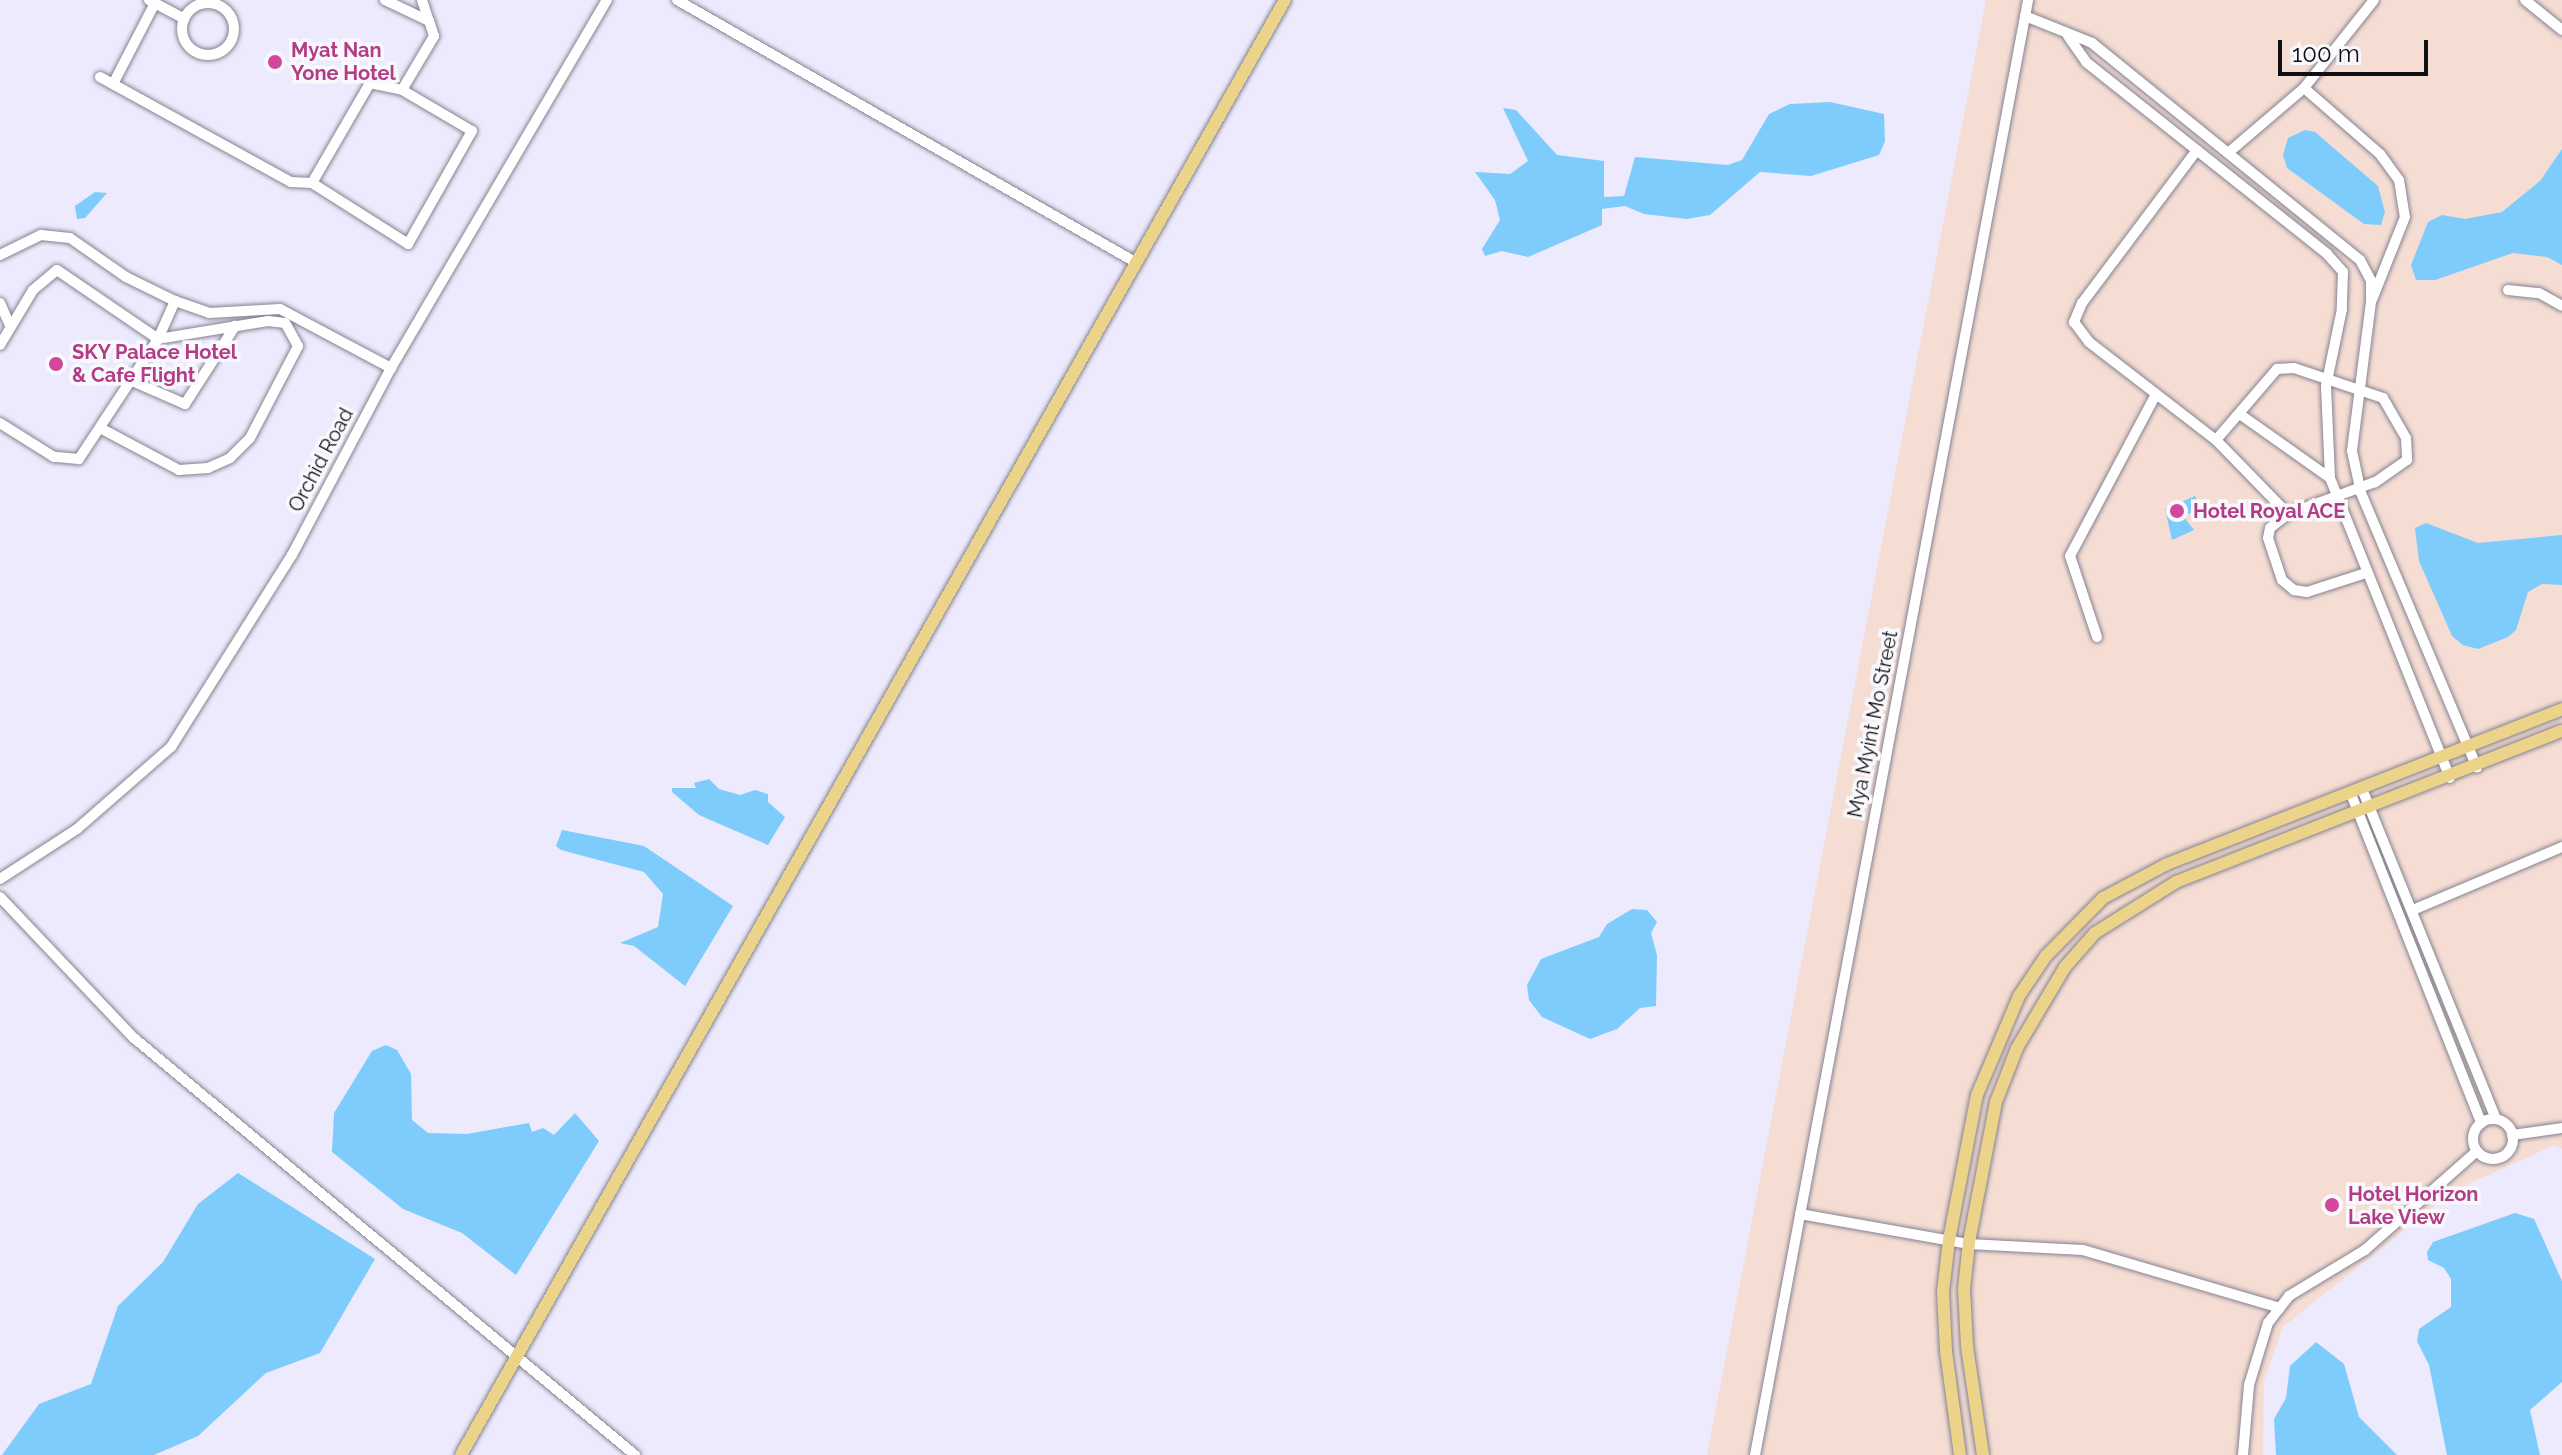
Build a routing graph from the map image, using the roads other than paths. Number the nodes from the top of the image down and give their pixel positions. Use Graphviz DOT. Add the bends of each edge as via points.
graph roads {
  1 [pos="385,0"];
  2 [pos="422,0"];
  3 [pos="607,0"];
  4 [pos="677,0"];
  5 [pos="1285,0"];
  6 [pos="2028,0"];
  7 [pos="2374,0"];
  8 [pos="2525,0"];
  9 [pos="152,2"];
  10 [pos="222,3"];
  11 [pos="2025,16"];
  12 [pos="184,19"];
  13 [pos="429,21"];
  14 [pos="2562,30"];
  15 [pos="2068,36"];
  16 [pos="100,77"];
  17 [pos="113,84"];
  18 [pos="2304,88"];
  19 [pos="402,90"];
  20 [pos="2197,150"];
  21 [pos="2228,153"];
  22 [pos="312,183"];
  23 [pos="0,255"];
  24 [pos="1135,262"];
  25 [pos="2508,290"];
  26 [pos="175,301"];
  27 [pos="2371,302"];
  28 [pos="0,303"];
  29 [pos="2562,306"];
  30 [pos="10,325"];
  31 [pos="235,326"];
  32 [pos="158,339"];
  33 [pos="0,345"];
  34 [pos="391,368"];
  35 [pos="2328,378"];
  36 [pos="132,381"];
  37 [pos="2357,388"];
  38 [pos="2156,394"];
  39 [pos="2241,415"];
  40 [pos="0,423"];
  41 [pos="102,429"];
  42 [pos="2216,440"];
  43 [pos="2330,478"];
  44 [pos="2360,487"];
  45 [pos="2335,496"];
  46 [pos="2288,514"];
  47 [pos="2366,573"];
  48 [pos="2097,637"];
  49 [pos="2562,709"];
  50 [pos="2562,731"];
  51 [pos="2469,749"];
  52 [pos="2442,759"];
  53 [pos="2477,768"];
  54 [pos="2450,778"];
  55 [pos="2357,791"];
  56 [pos="2364,810"];
  57 [pos="2562,847"];
  58 [pos="0,879"];
  59 [pos="0,897"];
  60 [pos="2413,910"];
  61 [pos="2443,987"];
  62 [pos="2427,993"];
  63 [pos="2496,1119"];
  64 [pos="2481,1123"];
  65 [pos="2562,1128"];
  66 [pos="2512,1135"];
  67 [pos="2477,1151"];
  68 [pos="1800,1214"];
  69 [pos="1949,1240"];
  70 [pos="1969,1244"];
  71 [pos="2280,1308"];
  72 [pos="516,1357"];
  73 [pos="461,1455"];
  74 [pos="635,1455"];
  75 [pos="1755,1455"];
  76 [pos="1960,1455"];
  77 [pos="1983,1455"];
  78 [pos="2243,1455"];
  1 -- 13 [label="street"];
  2 -- 13 [label="street"];
  3 -- 34 [label="street, Orchid Road"];
  4 -- 24 [label="street"];
  5 -- 24 [label="main road"];
  6 -- 11 [label="street, Mya Myint Mo Street"];
  7 -- 18 [label="street"];
  8 -- 14 [label="street"];
  9 -- 12 [label="street"];
  9 -- 17 [label="street"];
  10 -- 12 [label="street" via="195,6"];
  10 -- 12 [label="street" via="234,36 217,55 199,55 186,44"];
  11 -- 15 [label="street"];
  11 -- 68 [label="street, Mya Myint Mo Street"];
  13 -- 19 [label="street" via="434,36"];
  15 -- 20 [label="street" via="2086,62"];
  15 -- 21 [label="street" via="2092,43"];
  16 -- 17 [label="street"];
  17 -- 22 [label="street" via="291,182"];
  18 -- 21 [label="street"];
  18 -- 27 [label="street" via="2380,154 2399,180 2405,217"];
  19 -- 22 [label="street" via="370,83"];
  19 -- 22 [label="street" via="472,131 408,244"];
  20 -- 35 [label="street" via="2343,272 2342,309"];
  20 -- 38 [label="street" via="2082,303 2074,322 2089,342"];
  21 -- 27 [label="street" via="2360,260 2371,281"];
  23 -- 26 [label="street" via="41,235 70,238 126,277"];
  24 -- 72 [label="main road"];
  25 -- 29 [label="street" via="2539,293"];
  26 -- 32 [label="street"];
  26 -- 34 [label="street" via="209,313 280,309"];
  27 -- 37 [label="street"];
  28 -- 30 [label="street"];
  30 -- 32 [label="street" via="33,290 57,270"];
  30 -- 33 [label="street"];
  31 -- 32 [label="street"];
  31 -- 36 [label="street" via="185,404"];
  31 -- 41 [label="street" via="285,323 298,346 250,438 230,458 208,468 179,470"];
  32 -- 36 [label="street"];
  34 -- 58 [label="street, Orchid Road" via="292,555 171,747 77,829"];
  35 -- 37 [label="street"];
  35 -- 39 [label="street" via="2294,368 2273,371"];
  35 -- 43 [label="street" via="2325,436"];
  36 -- 41 [label="street"];
  37 -- 44 [label="street" via="2352,451"];
  37 -- 44 [label="street" via="2392,406 2408,451 2400,468"];
  38 -- 42 [label="street"];
  38 -- 48 [label="street" via="2070,556"];
  39 -- 42 [label="street"];
  39 -- 43 [label="street"];
  40 -- 41 [label="street" via="54,457 79,459"];
  42 -- 46 [label="street"];
  43 -- 45 [label="street"];
  44 -- 45 [label="street"];
  44 -- 51 [label="street"];
  45 -- 46 [label="street"];
  45 -- 47 [label="street"];
  46 -- 47 [label="street" via="2270,528 2268,538 2282,580 2294,590 2307,592"];
  47 -- 52 [label="street"];
  49 -- 51 [label="main road"];
  50 -- 53 [label="main road"];
  51 -- 52 [label="main road"];
  51 -- 53 [label="street"];
  52 -- 54 [label="street"];
  52 -- 55 [label="main road"];
  53 -- 54 [label="main road"];
  54 -- 56 [label="main road"];
  55 -- 56 [label="street"];
  55 -- 69 [label="main road" via="2219,842 2129,883 2103,898 2046,956 2019,996 1977,1095"];
  56 -- 60 [label="street"];
  56 -- 62 [label="street"];
  56 -- 70 [label="main road" via="2176,882 2085,944 2017,1048 1996,1102"];
  57 -- 60 [label="street"];
  59 -- 72 [label="street" via="134,1038"];
  60 -- 61 [label="street"];
  61 -- 62 [label="street"];
  61 -- 63 [label="street"];
  62 -- 64 [label="street"];
  63 -- 64 [label="street"];
  63 -- 66 [label="street"];
  64 -- 67 [label="street" via="2473,1136"];
  65 -- 66 [label="street"];
  66 -- 67 [label="street" via="2505,1156 2490,1159"];
  67 -- 71 [label="street" via="2365,1250 2289,1296"];
  68 -- 69 [label="street"];
  68 -- 75 [label="street, Mya Myint Mo Street"];
  69 -- 70 [label="street"];
  69 -- 76 [label="main road" via="1943,1292 1946,1351"];
  70 -- 71 [label="street" via="2083,1250"];
  70 -- 77 [label="main road" via="1964,1289 1967,1346"];
  71 -- 78 [label="street" via="2268,1323 2249,1385"];
  72 -- 73 [label="main road"];
  72 -- 74 [label="street"];
}
